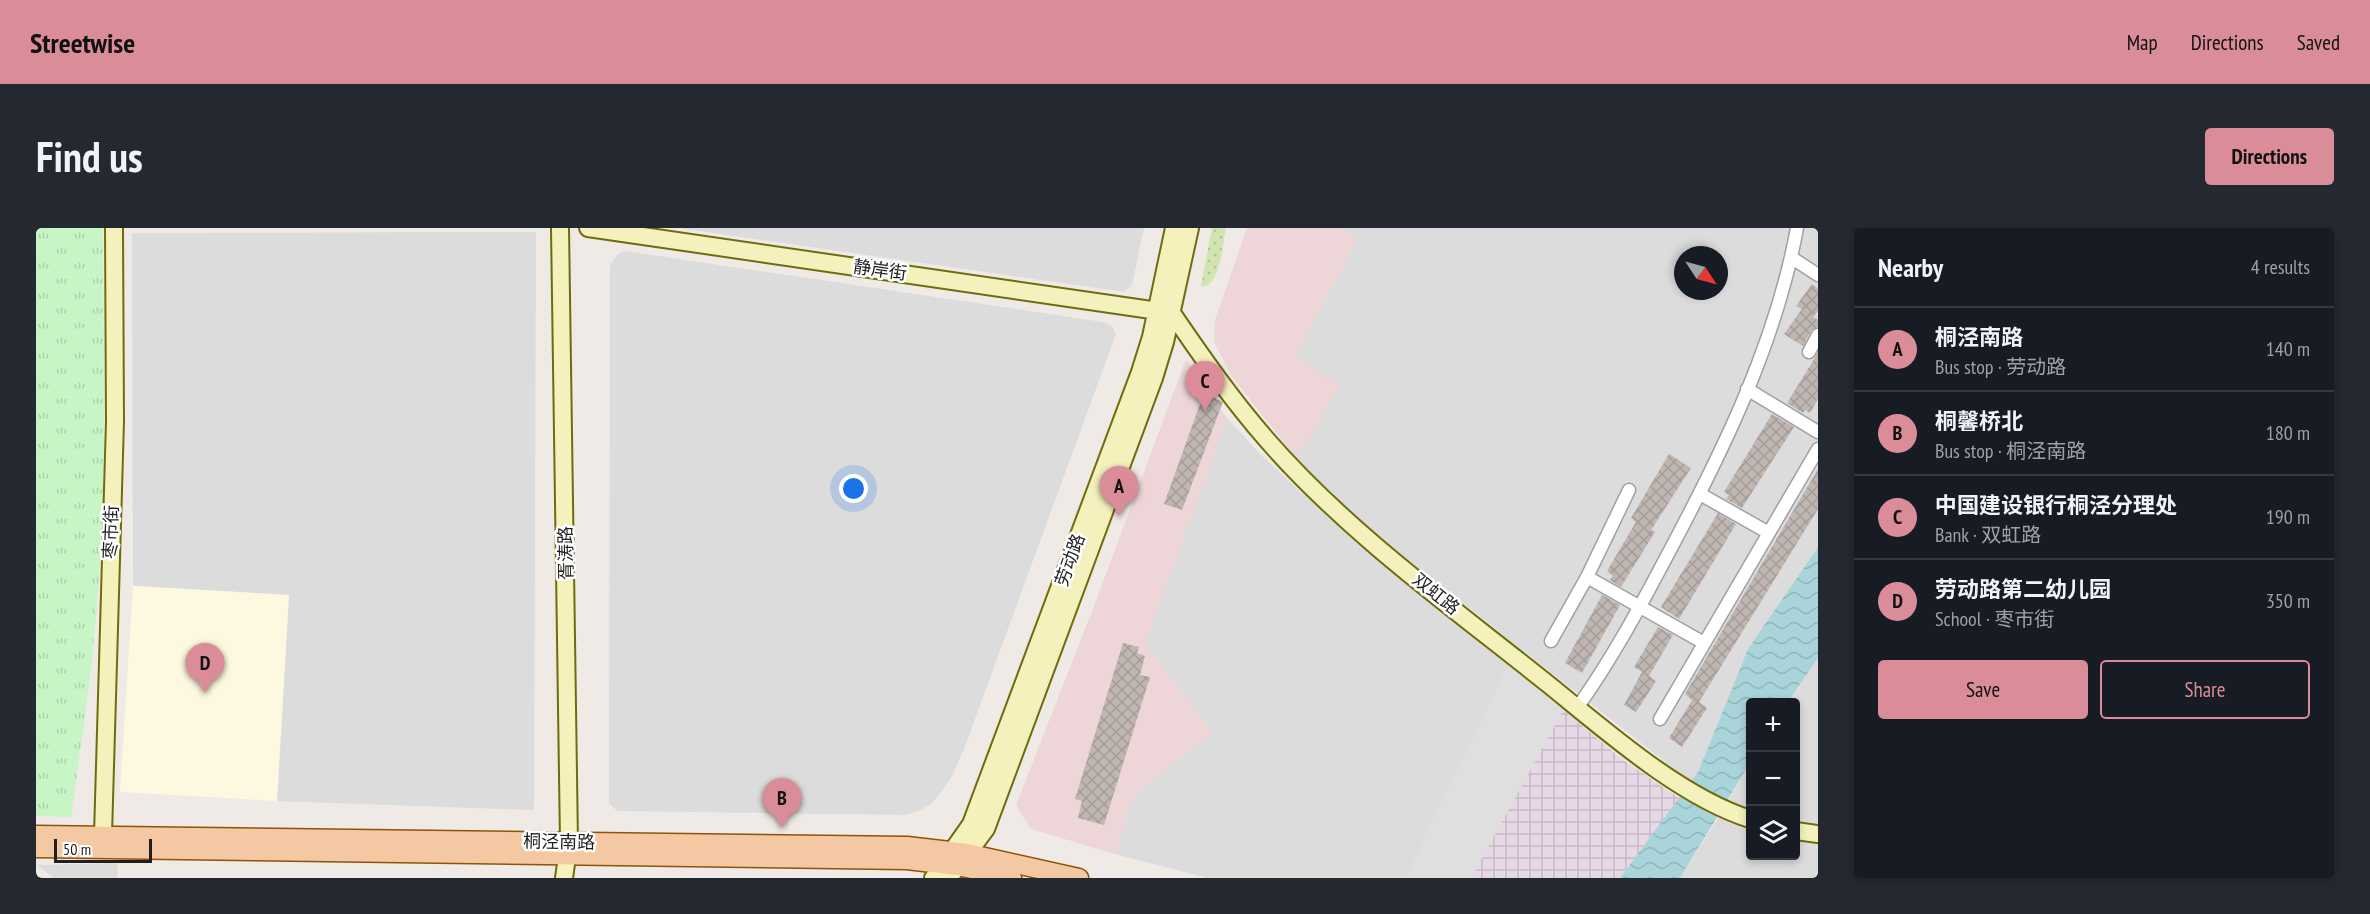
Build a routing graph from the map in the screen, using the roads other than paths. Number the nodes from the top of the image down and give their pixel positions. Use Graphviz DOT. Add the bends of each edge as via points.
graph roads {
  1 [pos="114,228"];
  2 [pos="560,228"];
  3 [pos="588,228"];
  4 [pos="1174,228"];
  5 [pos="1190,228"];
  6 [pos="1797,228"];
  7 [pos="1792,258"];
  8 [pos="1818,275"];
  9 [pos="1165,311"];
  10 [pos="1818,335"];
  11 [pos="1809,352"];
  12 [pos="1747,388"];
  13 [pos="1818,432"];
  14 [pos="1818,449"];
  15 [pos="1629,490"];
  16 [pos="1700,494"];
  17 [pos="1769,533"];
  18 [pos="1587,577"];
  19 [pos="1640,606"];
  20 [pos="1551,641"];
  21 [pos="1704,643"];
  22 [pos="1577,708"];
  23 [pos="1660,719"];
  24 [pos="1746,818"];
  25 [pos="1800,832"];
  26 [pos="1818,834"];
  27 [pos="103,836"];
  28 [pos="40,842"];
  29 [pos="569,850"];
  30 [pos="950,865"];
  31 [pos="564,878"];
  32 [pos="1012,878"];
  33 [pos="1079,878"];
  1 -- 27 [label="street, 枣市街" via="114,421"];
  2 -- 29 [label="street, 胥涛路"];
  3 -- 9 [label="street, 静岸街"];
  4 -- 9 [label="street, 劳动路"];
  5 -- 9 [label="street, 劳动路"];
  6 -- 7 [label="street"];
  7 -- 8 [label="street"];
  7 -- 12 [label="street" via="1767,341"];
  9 -- 22 [label="street, 双虹路" via="1268,441 1309,484 1389,556"];
  9 -- 30 [label="street, 劳动路" via="1154,378 986,829"];
  10 -- 11 [label="street"];
  12 -- 13 [label="street"];
  12 -- 16 [label="street"];
  14 -- 17 [label="street"];
  15 -- 18 [label="street"];
  16 -- 17 [label="street"];
  16 -- 19 [label="street"];
  17 -- 21 [label="street"];
  18 -- 19 [label="street"];
  18 -- 20 [label="street"];
  19 -- 21 [label="street"];
  19 -- 22 [label="street"];
  21 -- 23 [label="street"];
  22 -- 24 [label="street, 双虹路" via="1683,786"];
  25 -- 26 [label="street"];
  27 -- 28 [label="main road, 桐泾南路"];
  27 -- 29 [label="main road, 桐泾南路"];
  28 -- 29 [label="main road, 桐泾南路"];
  29 -- 30 [label="main road, 桐泾南路" via="907,846"];
  29 -- 31 [label="street, 胥涛路"];
  30 -- 32 [label="main road, 桐泾南路"];
  30 -- 33 [label="main road, 桐泾南路"];
}
